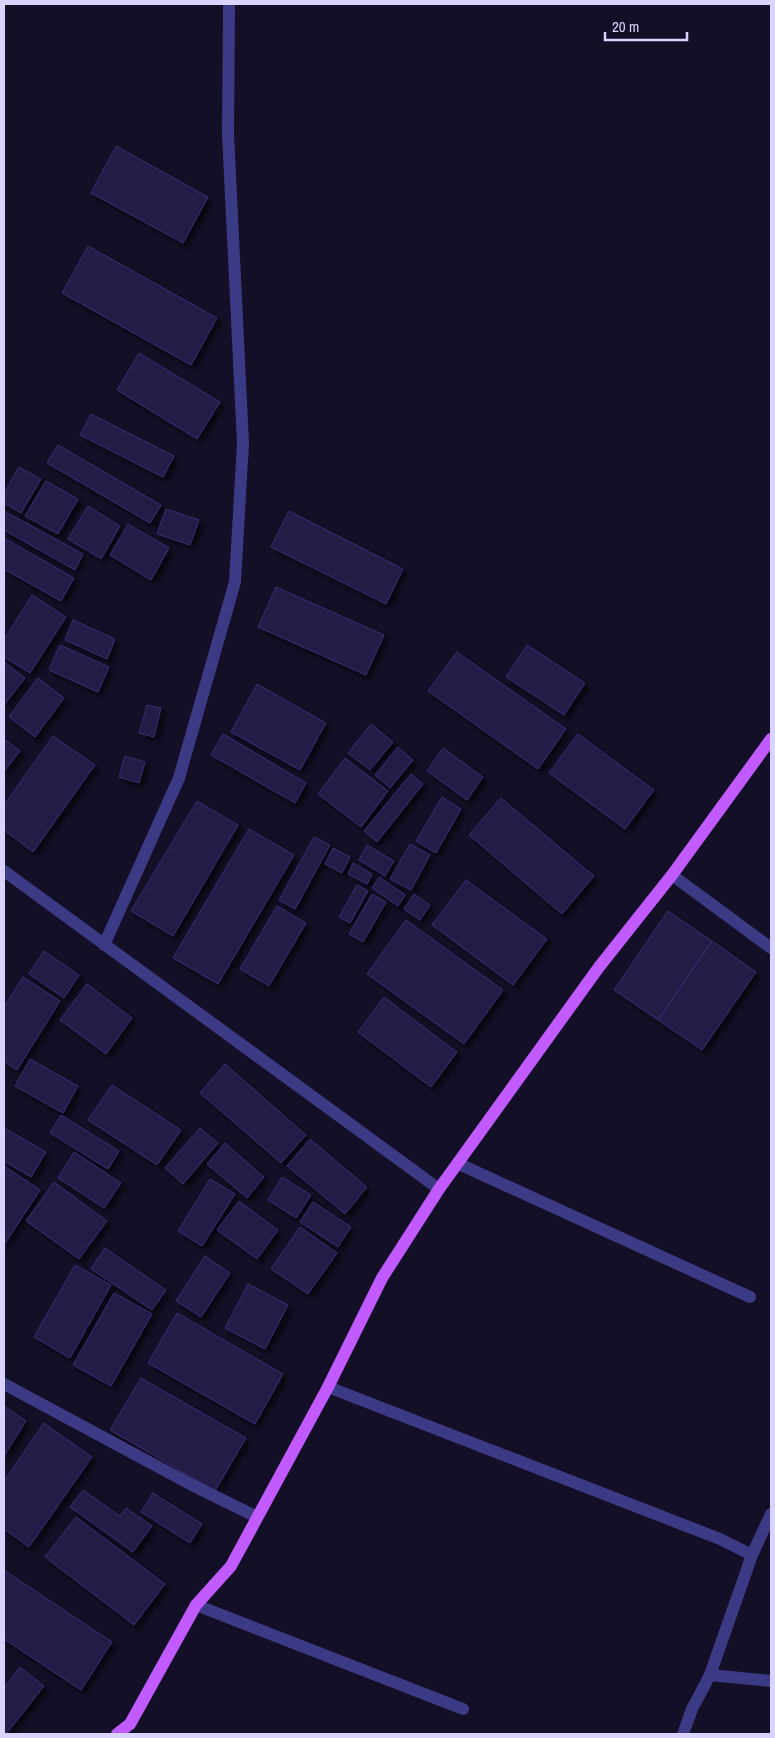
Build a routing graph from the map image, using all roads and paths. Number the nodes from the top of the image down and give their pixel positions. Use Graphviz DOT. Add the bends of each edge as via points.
graph roads {
  1 [pos="229,4"];
  2 [pos="771,739"];
  3 [pos="4,871"];
  4 [pos="672,875"];
  5 [pos="104,945"];
  6 [pos="771,948"];
  7 [pos="459,1164"];
  8 [pos="439,1190"];
  9 [pos="750,1296"];
  10 [pos="4,1384"];
  11 [pos="328,1387"];
  12 [pos="771,1514"];
  13 [pos="257,1517"];
  14 [pos="752,1555"];
  15 [pos="196,1606"];
  16 [pos="710,1675"];
  17 [pos="771,1681"];
  18 [pos="463,1709"];
  19 [pos="117,1734"];
  20 [pos="683,1734"];
  1 -- 5 [label="street" via="228,134 243,443 234,582 180,778"];
  2 -- 4 [label="main road"];
  3 -- 5 [label="street"];
  4 -- 6 [label="street"];
  4 -- 7 [label="main road" via="599,967"];
  5 -- 8 [label="street"];
  7 -- 8 [label="main road"];
  7 -- 9 [label="street"];
  8 -- 11 [label="main road" via="382,1278"];
  10 -- 13 [label="street"];
  11 -- 13 [label="main road"];
  11 -- 14 [label="street" via="711,1535"];
  12 -- 14 [label="street"];
  13 -- 15 [label="main road" via="231,1566"];
  14 -- 16 [label="street"];
  15 -- 18 [label="street"];
  15 -- 19 [label="main road" via="130,1724"];
  16 -- 17 [label="street"];
  16 -- 20 [label="street"];
}
